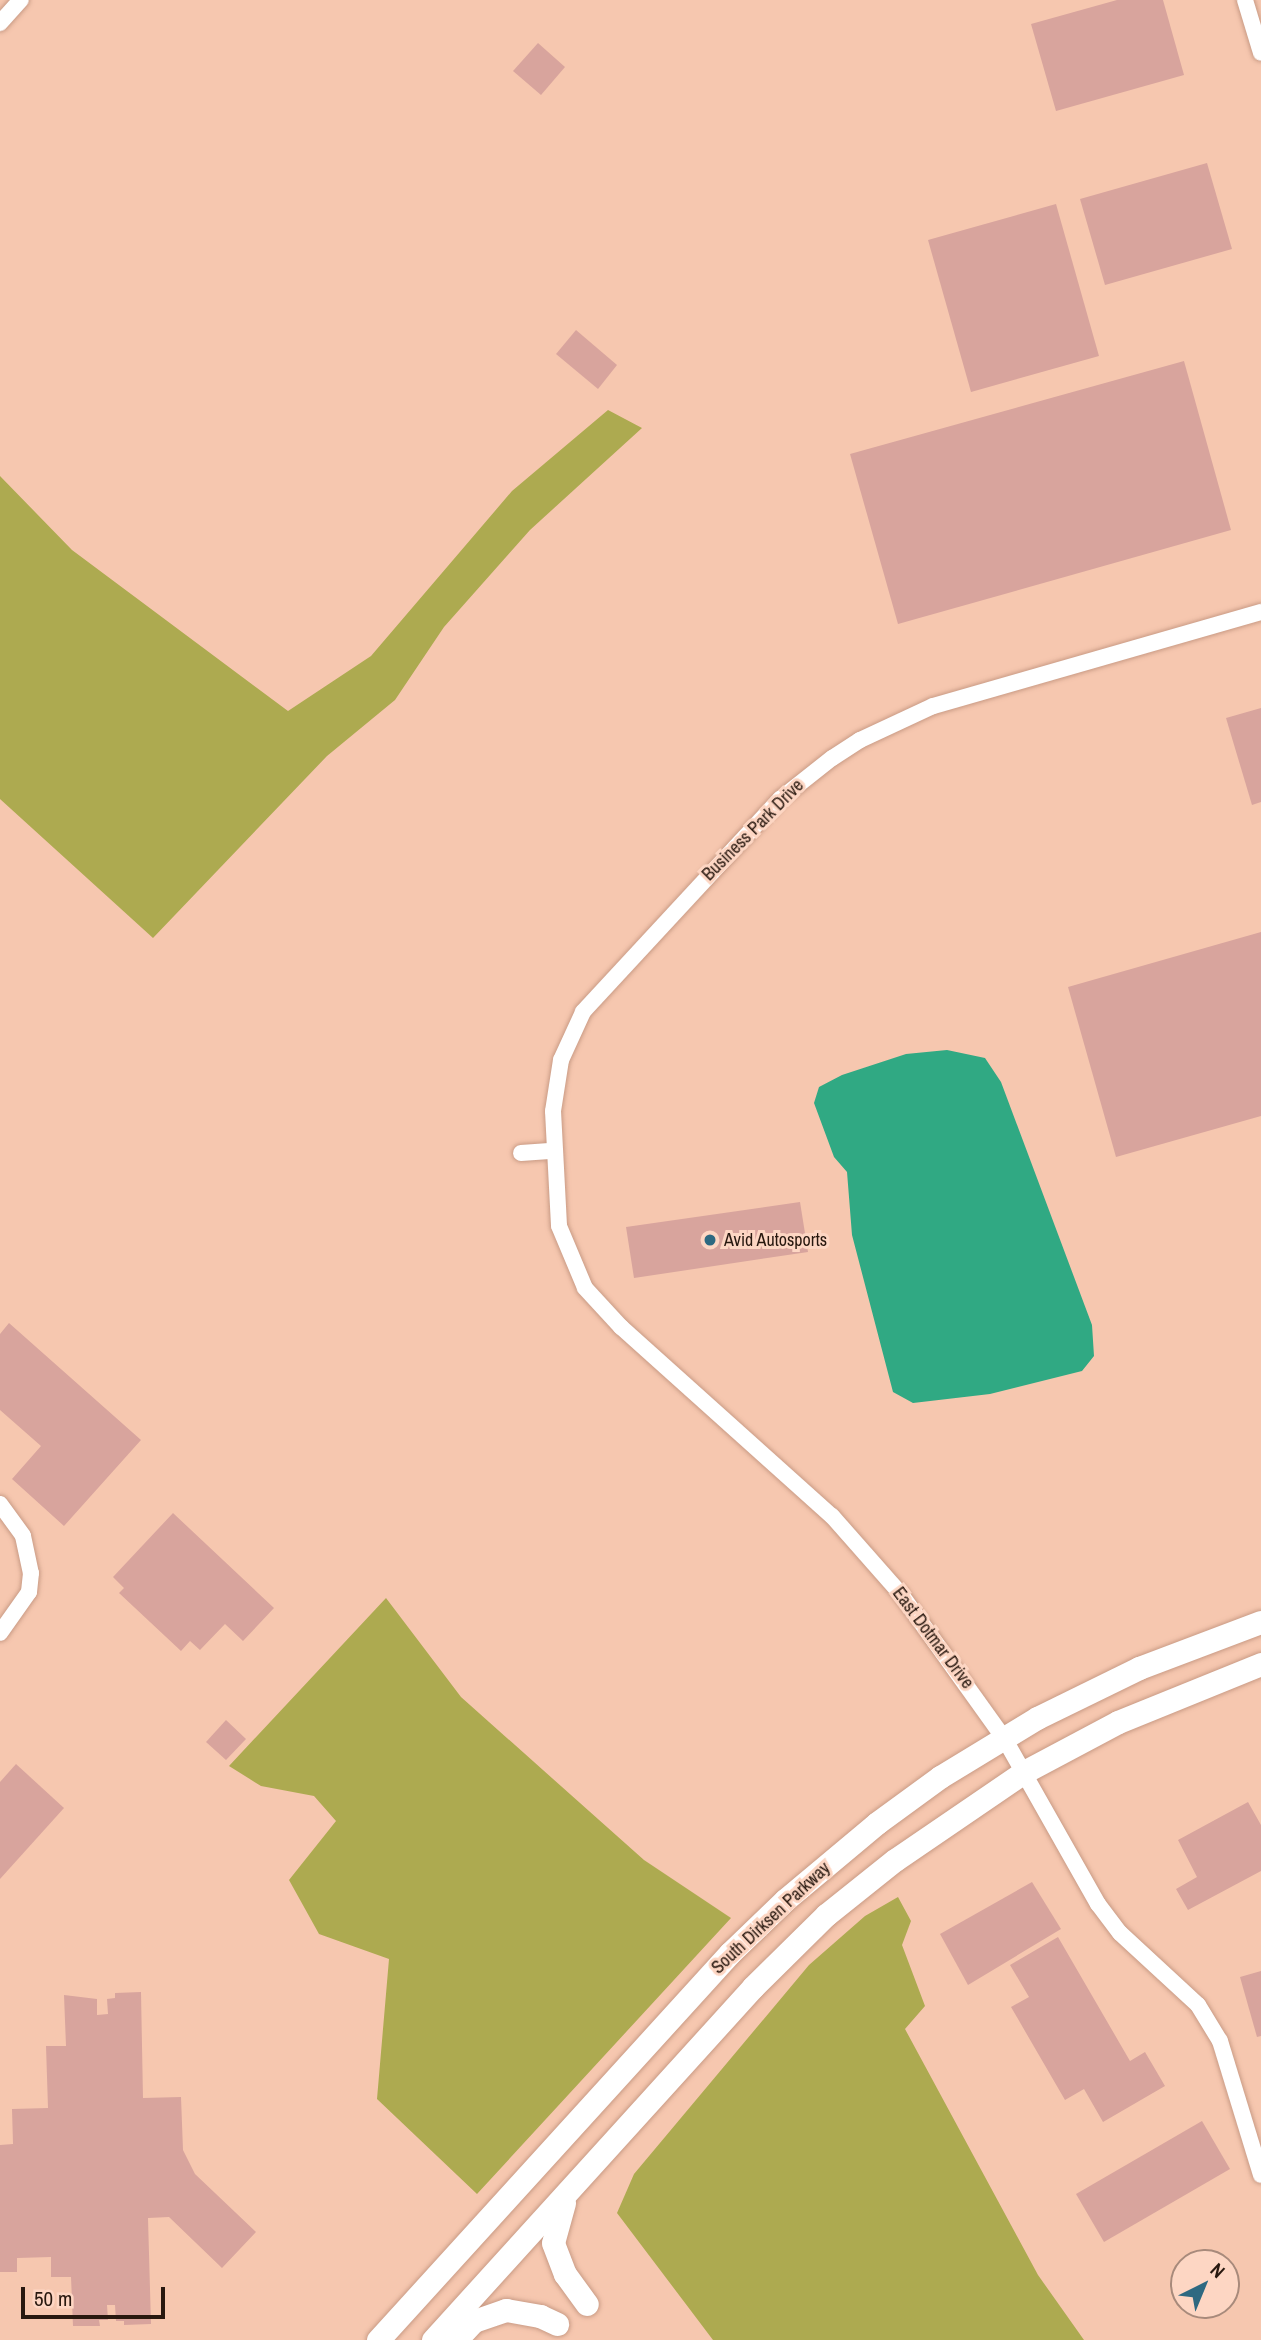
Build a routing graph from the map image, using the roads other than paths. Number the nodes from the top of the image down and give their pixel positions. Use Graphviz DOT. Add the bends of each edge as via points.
graph roads {
  1 [pos="21,0"];
  2 [pos="1245,0"];
  3 [pos="0,23"];
  4 [pos="1261,53"];
  5 [pos="1261,612"];
  6 [pos="553,1151"];
  7 [pos="521,1153"];
  8 [pos="0,1504"];
  9 [pos="1261,1622"];
  10 [pos="0,1633"];
  11 [pos="1261,1664"];
  12 [pos="1004,1738"];
  13 [pos="1024,1772"];
  14 [pos="1261,2175"];
  15 [pos="573,2187"];
  16 [pos="587,2304"];
  17 [pos="557,2324"];
  18 [pos="378,2340"];
  19 [pos="433,2340"];
  20 [pos="456,2340"];
  1 -- 3 [label="street"];
  2 -- 4 [label="street"];
  5 -- 6 [label="street, Business Park Drive" via="933,706 860,740 806,777 583,1012 556,1084"];
  6 -- 7 [label="street"];
  6 -- 12 [label="street, East Dotmar Drive" via="565,1247 600,1307 832,1516 900,1593"];
  8 -- 10 [label="street" via="23,1536 30,1555 29,1592"];
  9 -- 12 [label="main road, South Dirksen Parkway" via="1139,1668"];
  11 -- 13 [label="main road, South Dirksen Parkway" via="1118,1722"];
  12 -- 13 [label="street, East Dotmar Drive"];
  12 -- 18 [label="main road, South Dirksen Parkway" via="877,1823 785,1900 730,1953"];
  13 -- 14 [label="street, East Dotmar Drive" via="1098,1904 1120,1933 1198,2005 1220,2041"];
  13 -- 15 [label="main road, South Dirksen Parkway" via="926,1837 826,1915 753,1987"];
  15 -- 16 [label="main road" via="561,2208 553,2243 565,2274"];
  15 -- 19 [label="main road, South Dirksen Parkway"];
  17 -- 20 [label="main road" via="506,2310 474,2321"];
}
